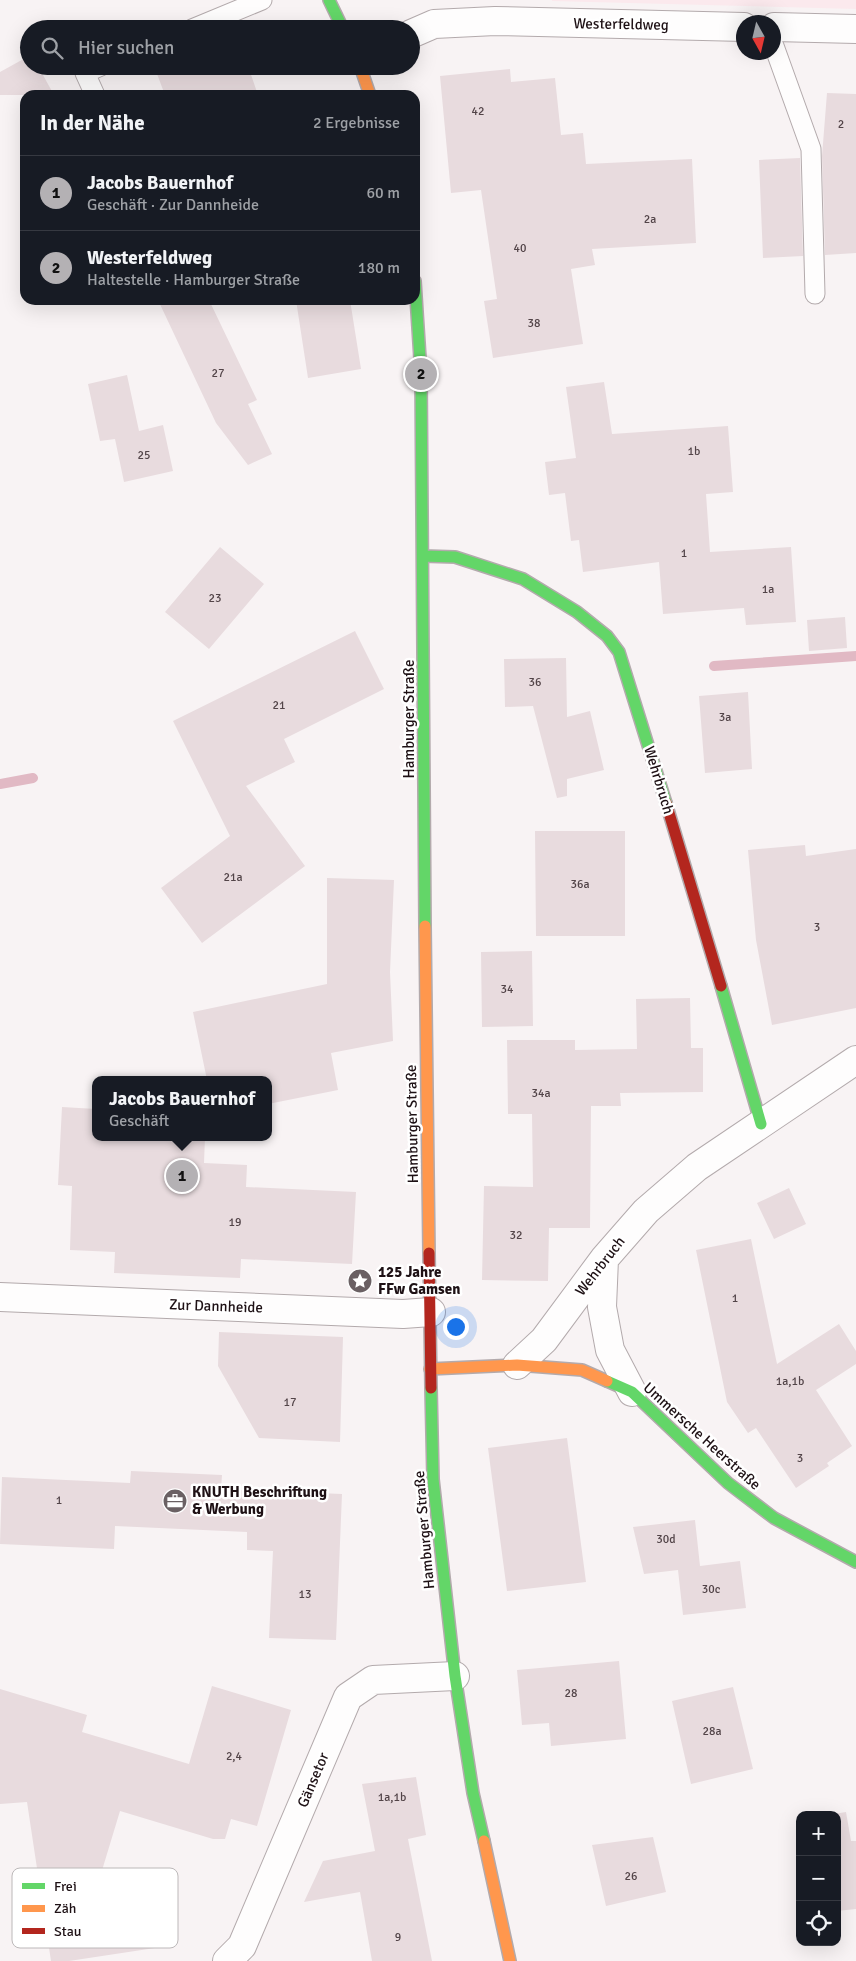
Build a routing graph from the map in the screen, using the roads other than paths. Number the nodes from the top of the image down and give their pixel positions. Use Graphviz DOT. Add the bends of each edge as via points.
graph roads {
  1 [pos="262,0"];
  2 [pos="329,0"];
  3 [pos="495,10"];
  4 [pos="214,20"];
  5 [pos="339,20"];
  6 [pos="736,26"];
  7 [pos="781,27"];
  8 [pos="856,28"];
  9 [pos="420,30"];
  10 [pos="779,60"];
  11 [pos="86,75"];
  12 [pos="363,75"];
  13 [pos="93,90"];
  14 [pos="368,90"];
  15 [pos="815,294"];
  16 [pos="417,305"];
  17 [pos="423,556"];
  18 [pos="856,1060"];
  19 [pos="761,1124"];
  20 [pos="604,1260"];
  21 [pos="0,1297"];
  22 [pos="431,1312"];
  23 [pos="517,1365"];
  24 [pos="430,1369"];
  25 [pos="632,1392"];
  26 [pos="856,1562"];
  27 [pos="455,1676"];
  28 [pos="227,1961"];
  29 [pos="510,1961"];
  1 -- 4 [label="lane"];
  2 -- 5 [label="street"];
  3 -- 6 [label="street, Westerfeldweg"];
  3 -- 9 [label="street, Westerfeldweg"];
  7 -- 8 [label="street"];
  10 -- 15 [label="lane" via="811,149"];
  11 -- 13 [label="lane"];
  12 -- 14 [label="street"];
  16 -- 17 [label="street, Hamburger Straße" via="421,374"];
  17 -- 19 [label="street, Wehrbruch" via="455,557 524,579 577,612 607,636 619,652"];
  17 -- 22 [label="street, Hamburger Straße"];
  18 -- 19 [label="street, Wehrbruch"];
  19 -- 20 [label="street, Wehrbruch" via="698,1167 646,1211"];
  20 -- 23 [label="street, Wehrbruch" via="544,1340"];
  20 -- 25 [label="street" via="602,1308 610,1350"];
  21 -- 22 [label="street, Zur Dannheide" via="403,1314"];
  22 -- 24 [label="street, Hamburger Straße"];
  23 -- 24 [label="street"];
  23 -- 25 [label="street, Ummersche Heerstraße" via="582,1370"];
  24 -- 27 [label="street, Hamburger Straße" via="433,1479"];
  25 -- 26 [label="street, Ummersche Heerstraße" via="728,1483 774,1518"];
  27 -- 28 [label="street, Gänsetor" via="373,1680 348,1697 242,1946"];
  27 -- 29 [label="street, Hamburger Straße" via="473,1793"];
}
